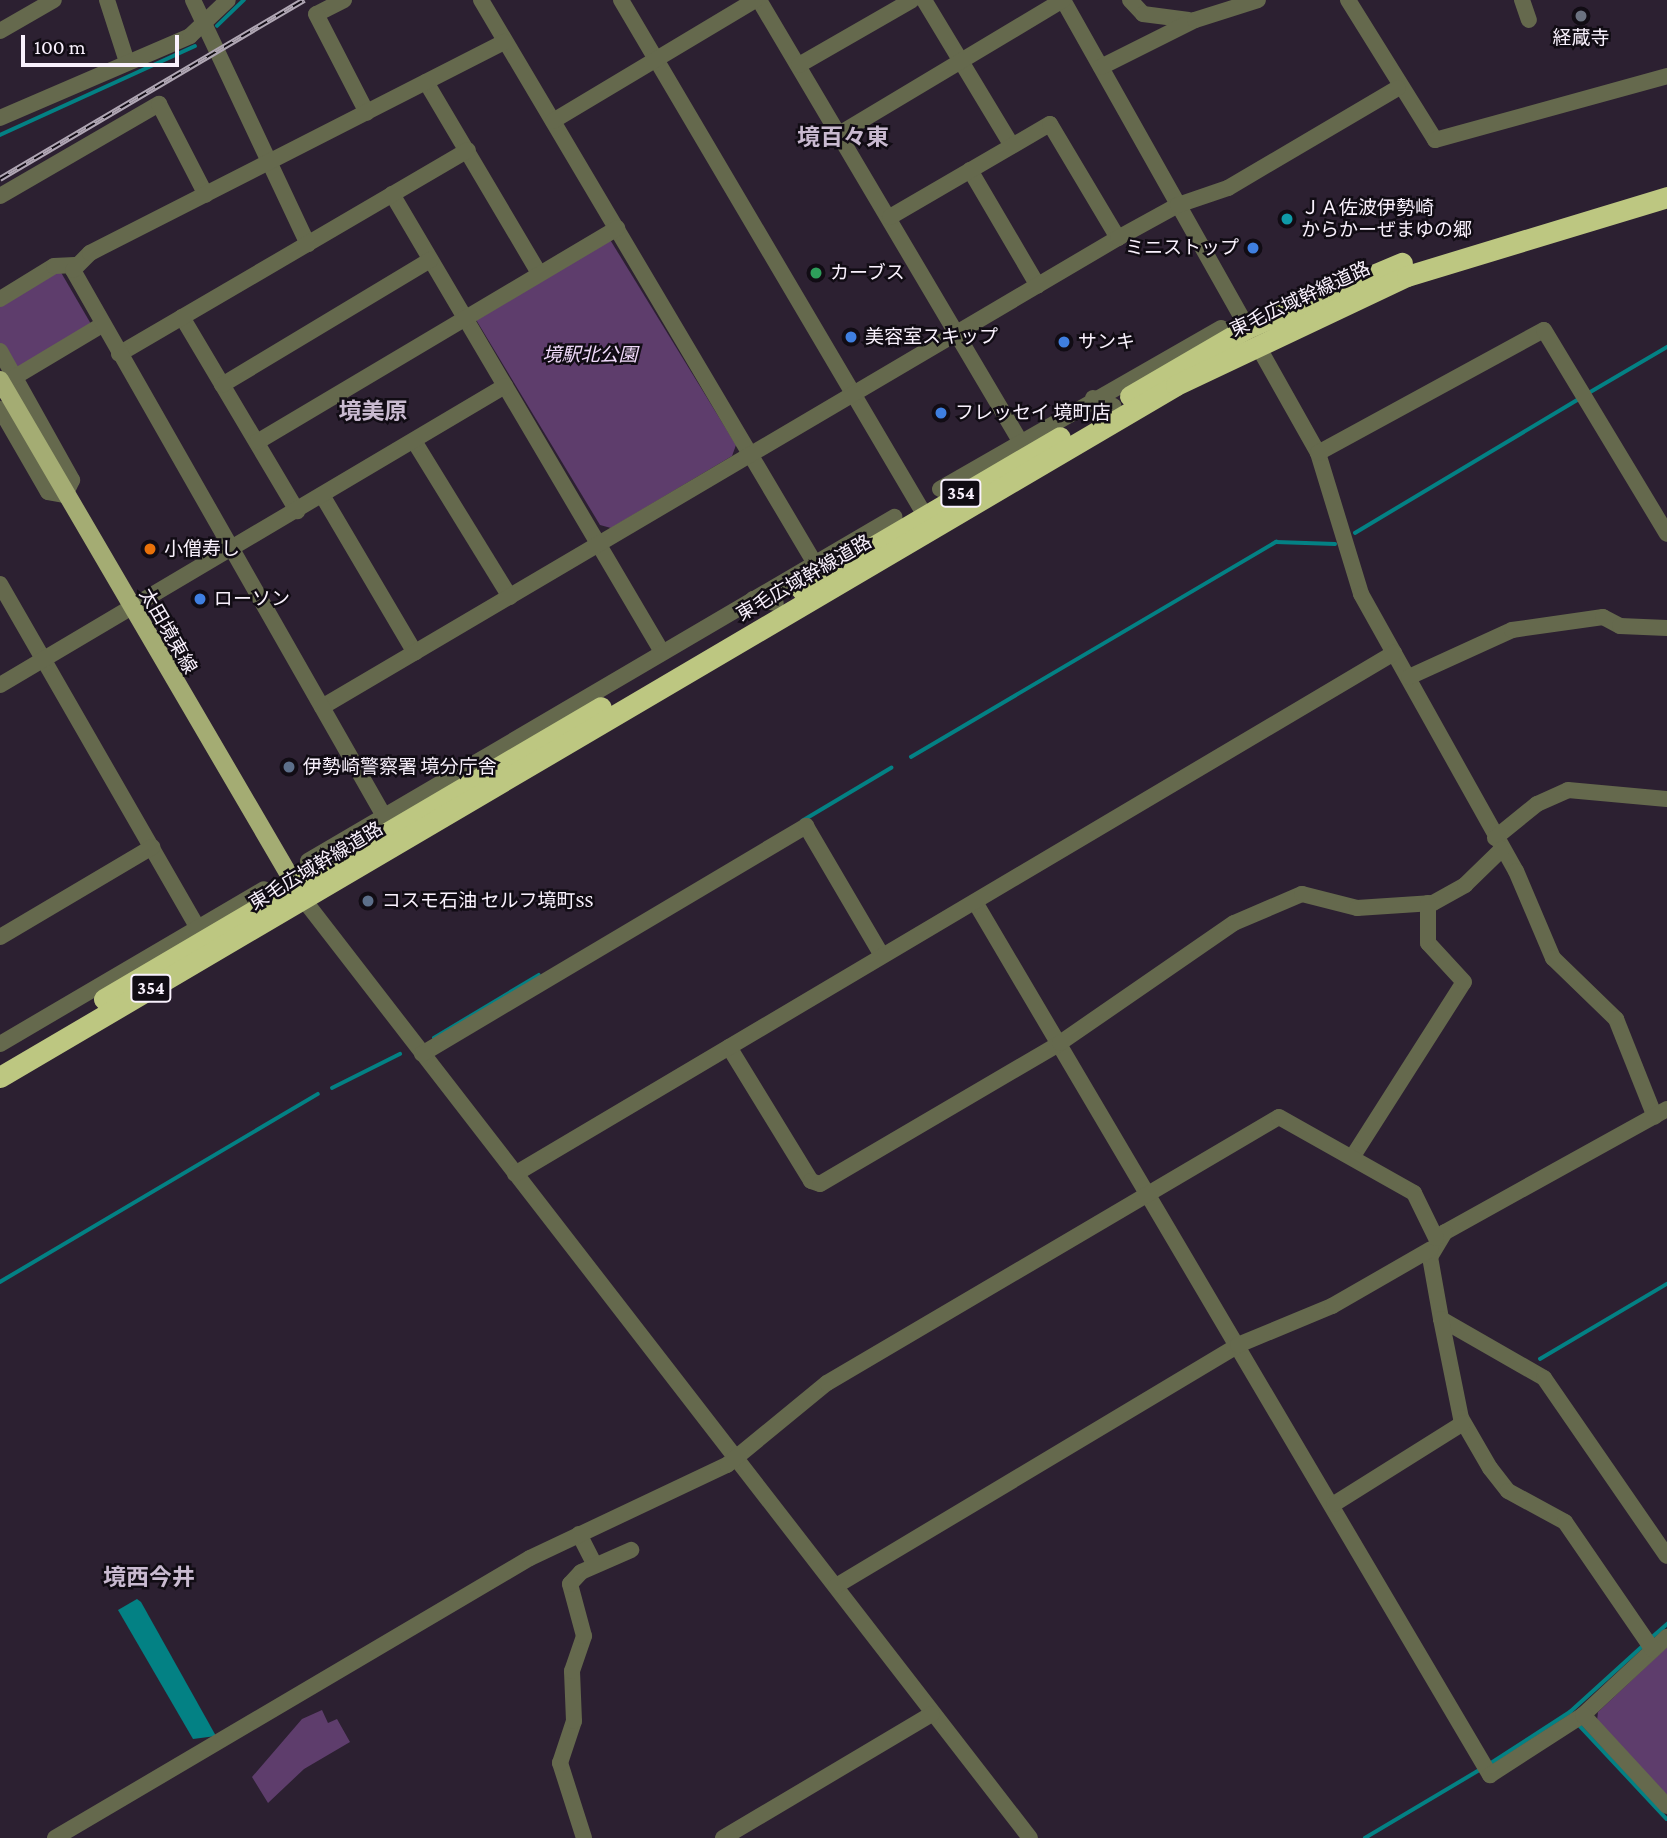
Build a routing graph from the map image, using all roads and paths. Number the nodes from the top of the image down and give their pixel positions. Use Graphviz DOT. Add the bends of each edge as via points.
graph roads {
  1 [pos="54,0"];
  2 [pos="107,0"];
  3 [pos="193,0"];
  4 [pos="228,0"];
  5 [pos="344,0"];
  6 [pos="481,0"];
  7 [pos="621,0"];
  8 [pos="757,0"];
  9 [pos="912,0"];
  10 [pos="924,0"];
  11 [pos="1063,0"];
  12 [pos="1130,0"];
  13 [pos="1258,0"];
  14 [pos="1348,0"];
  15 [pos="1522,0"];
  16 [pos="1195,20"];
  17 [pos="1529,20"];
  18 [pos="203,25"];
  19 [pos="0,32"];
  20 [pos="504,42"];
  21 [pos="656,60"];
  22 [pos="127,62"];
  23 [pos="961,62"];
  24 [pos="799,65"];
  25 [pos="1101,67"];
  26 [pos="1667,76"];
  27 [pos="426,82"];
  28 [pos="1398,88"];
  29 [pos="366,113"];
  30 [pos="0,118"];
  31 [pos="553,121"];
  32 [pos="839,134"];
  33 [pos="1012,146"];
  34 [pos="468,150"];
  35 [pos="268,165"];
  36 [pos="970,170"];
  37 [pos="1667,184"];
  38 [pos="392,194"];
  39 [pos="206,195"];
  40 [pos="0,197"];
  41 [pos="1667,197"];
  42 [pos="1178,205"];
  43 [pos="890,217"];
  44 [pos="617,228"];
  45 [pos="1118,239"];
  46 [pos="308,244"];
  47 [pos="430,260"];
  48 [pos="75,265"];
  49 [pos="539,273"];
  50 [pos="1038,286"];
  51 [pos="0,299"];
  52 [pos="182,317"];
  53 [pos="466,317"];
  54 [pos="102,326"];
  55 [pos="1221,328"];
  56 [pos="957,334"];
  57 [pos="1251,336"];
  58 [pos="0,351"];
  59 [pos="119,354"];
  60 [pos="7,379"];
  61 [pos="222,385"];
  62 [pos="505,386"];
  63 [pos="855,394"];
  64 [pos="1093,398"];
  65 [pos="1114,406"];
  66 [pos="0,409"];
  67 [pos="414,441"];
  68 [pos="1020,441"];
  69 [pos="257,442"];
  70 [pos="1318,453"];
  71 [pos="752,455"];
  72 [pos="995,465"];
  73 [pos="940,489"];
  74 [pos="65,495"];
  75 [pos="322,495"];
  76 [pos="297,511"];
  77 [pos="894,517"];
  78 [pos="929,522"];
  79 [pos="1667,534"];
  80 [pos="601,544"];
  81 [pos="229,550"];
  82 [pos="814,562"];
  83 [pos="0,584"];
  84 [pos="510,597"];
  85 [pos="753,599"];
  86 [pos="776,603"];
  87 [pos="131,608"];
  88 [pos="1667,628"];
  89 [pos="662,652"];
  90 [pos="415,653"];
  91 [pos="1394,653"];
  92 [pos="43,659"];
  93 [pos="1409,677"];
  94 [pos="0,685"];
  95 [pos="322,707"];
  96 [pos="466,768"];
  97 [pos="449,796"];
  98 [pos="1667,799"];
  99 [pos="384,816"];
  100 [pos="1499,844"];
  101 [pos="152,847"];
  102 [pos="308,862"];
  103 [pos="264,889"];
  104 [pos="298,893"];
  105 [pos="975,902"];
  106 [pos="1428,903"];
  107 [pos="197,927"];
  108 [pos="0,937"];
  109 [pos="880,952"];
  110 [pos="99,1002"];
  111 [pos="68,1003"];
  112 [pos="1060,1043"];
  113 [pos="0,1044"];
  114 [pos="729,1047"];
  115 [pos="422,1054"];
  116 [pos="0,1061"];
  117 [pos="0,1077"];
  118 [pos="1661,1113"];
  119 [pos="1353,1156"];
  120 [pos="515,1174"];
  121 [pos="1152,1194"];
  122 [pos="1434,1244"];
  123 [pos="1441,1319"];
  124 [pos="1238,1345"];
  125 [pos="1464,1423"];
  126 [pos="736,1460"];
  127 [pos="1334,1504"];
  128 [pos="579,1535"];
  129 [pos="631,1550"];
  130 [pos="1667,1556"];
  131 [pos="594,1565"];
  132 [pos="836,1586"];
  133 [pos="1667,1637"];
  134 [pos="1653,1650"];
  135 [pos="932,1714"];
  136 [pos="1583,1716"];
  137 [pos="1667,1805"];
  138 [pos="55,1838"];
  139 [pos="584,1838"];
  140 [pos="723,1838"];
  141 [pos="1030,1838"];
  1 -- 19 [label="street"];
  2 -- 22 [label="street"];
  3 -- 18 [label="street"];
  4 -- 18 [label="street"];
  5 -- 29 [label="street" via="316,14"];
  6 -- 20 [label="street"];
  7 -- 21 [label="street"];
  8 -- 21 [label="street"];
  8 -- 24 [label="street"];
  9 -- 24 [label="street"];
  10 -- 23 [label="street"];
  11 -- 23 [label="street"];
  11 -- 25 [label="street"];
  12 -- 16 [label="street" via="1143,14"];
  13 -- 16 [label="street"];
  14 -- 28 [label="street"];
  15 -- 17 [label="street"];
  16 -- 25 [label="street"];
  18 -- 22 [label="street"];
  18 -- 35 [label="street"];
  20 -- 27 [label="street"];
  20 -- 31 [label="street"];
  21 -- 31 [label="street"];
  21 -- 63 [label="street"];
  22 -- 30 [label="street"];
  23 -- 32 [label="street"];
  23 -- 33 [label="street"];
  24 -- 32 [label="street"];
  25 -- 42 [label="street"];
  26 -- 28 [label="street" via="1435,141"];
  27 -- 29 [label="street"];
  27 -- 34 [label="street"];
  28 -- 42 [label="street" via="1228,188"];
  29 -- 35 [label="street"];
  31 -- 44 [label="street"];
  32 -- 43 [label="street"];
  33 -- 36 [label="street"];
  33 -- 45 [label="street" via="1050,124"];
  34 -- 38 [label="street"];
  34 -- 49 [label="street"];
  35 -- 39 [label="street"];
  35 -- 46 [label="street"];
  36 -- 43 [label="street"];
  36 -- 50 [label="street"];
  37 -- 57 [label="highway, 東毛広域幹線道路 / 354" via="1450,246"];
  38 -- 46 [label="street"];
  38 -- 47 [label="street"];
  39 -- 40 [label="street" via="159,104"];
  39 -- 48 [label="street"];
  41 -- 57 [label="highway, 東毛広域幹線道路 / 354" via="1453,260"];
  42 -- 45 [label="street"];
  42 -- 57 [label="street"];
  43 -- 56 [label="street"];
  44 -- 49 [label="street"];
  44 -- 71 [label="street"];
  45 -- 50 [label="street"];
  46 -- 52 [label="street"];
  47 -- 53 [label="street"];
  47 -- 61 [label="street"];
  48 -- 51 [label="street" via="54,266"];
  48 -- 54 [label="street" via="77,281"];
  49 -- 53 [label="street"];
  50 -- 56 [label="street"];
  52 -- 59 [label="street"];
  52 -- 61 [label="street"];
  53 -- 62 [label="street"];
  53 -- 69 [label="street"];
  54 -- 59 [label="street"];
  54 -- 60 [label="street"];
  55 -- 64 [label="street"];
  56 -- 63 [label="street"];
  56 -- 68 [label="street"];
  57 -- 65 [label="highway, 東毛広域幹線道路 / 354"];
  57 -- 70 [label="street"];
  57 -- 78 [label="highway, 東毛広域幹線道路 / 354"];
  58 -- 60 [label="street"];
  59 -- 81 [label="street"];
  60 -- 74 [label="main road, 太田境東線"];
  61 -- 69 [label="street"];
  62 -- 67 [label="street"];
  62 -- 80 [label="street"];
  63 -- 71 [label="street"];
  63 -- 78 [label="street"];
  64 -- 65 [label="street"];
  64 -- 68 [label="street"];
  65 -- 72 [label="highway, 東毛広域幹線道路 / 354"];
  66 -- 74 [label="street" via="48,492"];
  67 -- 75 [label="street"];
  67 -- 84 [label="street"];
  68 -- 72 [label="street"];
  69 -- 76 [label="street"];
  70 -- 79 [label="street" via="1544,330"];
  70 -- 91 [label="street" via="1361,594"];
  71 -- 80 [label="street"];
  71 -- 82 [label="street"];
  72 -- 73 [label="street"];
  72 -- 78 [label="highway, 東毛広域幹線道路 / 354"];
  74 -- 87 [label="main road, 太田境東線"];
  75 -- 76 [label="street"];
  75 -- 90 [label="street"];
  76 -- 81 [label="street"];
  77 -- 82 [label="street"];
  78 -- 86 [label="highway, 東毛広域幹線道路 / 354"];
  78 -- 104 [label="highway, 東毛広域幹線道路 / 354"];
  80 -- 84 [label="street"];
  80 -- 89 [label="street"];
  81 -- 87 [label="street"];
  81 -- 95 [label="street"];
  82 -- 85 [label="street"];
  83 -- 92 [label="street"];
  84 -- 90 [label="street"];
  85 -- 86 [label="street"];
  85 -- 89 [label="street"];
  86 -- 97 [label="highway, 東毛広域幹線道路 / 354"];
  87 -- 92 [label="street"];
  87 -- 104 [label="main road, 太田境東線"];
  88 -- 93 [label="street" via="1620,626 1604,617 1512,630"];
  89 -- 96 [label="street"];
  90 -- 95 [label="street"];
  91 -- 93 [label="street"];
  91 -- 105 [label="street"];
  92 -- 94 [label="street"];
  92 -- 101 [label="street"];
  93 -- 100 [label="street"];
  95 -- 99 [label="street"];
  96 -- 97 [label="street"];
  96 -- 99 [label="street"];
  97 -- 104 [label="highway, 東毛広域幹線道路 / 354"];
  98 -- 100 [label="street" via="1568,790 1537,804"];
  99 -- 102 [label="street"];
  100 -- 106 [label="street" via="1465,885"];
  100 -- 118 [label="street" via="1553,958 1622,1029"];
  101 -- 107 [label="street"];
  101 -- 108 [label="street"];
  103 -- 107 [label="street"];
  104 -- 110 [label="highway, 東毛広域幹線道路 / 354"];
  104 -- 115 [label="street"];
  104 -- 117 [label="highway, 東毛広域幹線道路 / 354"];
  105 -- 109 [label="street"];
  105 -- 112 [label="street"];
  106 -- 112 [label="street" via="1368,909 1308,894 1290,897 1208,939"];
  106 -- 119 [label="street" via="1429,943 1464,982"];
  107 -- 111 [label="street"];
  109 -- 114 [label="street"];
  109 -- 115 [label="street" via="806,826"];
  110 -- 111 [label="street"];
  110 -- 116 [label="highway, 東毛広域幹線道路 / 354"];
  111 -- 113 [label="street"];
  112 -- 114 [label="street" via="815,1184"];
  112 -- 121 [label="street"];
  114 -- 120 [label="street"];
  115 -- 120 [label="street"];
  118 -- 122 [label="street"];
  119 -- 121 [label="street" via="1279,1117"];
  119 -- 122 [label="street" via="1420,1199"];
  120 -- 126 [label="street"];
  121 -- 124 [label="street"];
  121 -- 126 [label="street" via="827,1383"];
  122 -- 123 [label="street"];
  122 -- 124 [label="street" via="1332,1306"];
  123 -- 125 [label="street"];
  123 -- 130 [label="street" via="1544,1378"];
  124 -- 127 [label="street"];
  124 -- 132 [label="street"];
  125 -- 127 [label="street"];
  125 -- 134 [label="street" via="1503,1487 1565,1522"];
  126 -- 128 [label="street"];
  126 -- 132 [label="street"];
  127 -- 136 [label="street" via="1490,1775"];
  128 -- 131 [label="street"];
  128 -- 138 [label="street"];
  129 -- 131 [label="street"];
  131 -- 139 [label="street" via="570,1584 584,1636 572,1671 574,1721 560,1763"];
  132 -- 135 [label="street"];
  133 -- 134 [label="street"];
  134 -- 136 [label="street"];
  135 -- 140 [label="street"];
  135 -- 141 [label="street"];
  136 -- 137 [label="street"];
}
